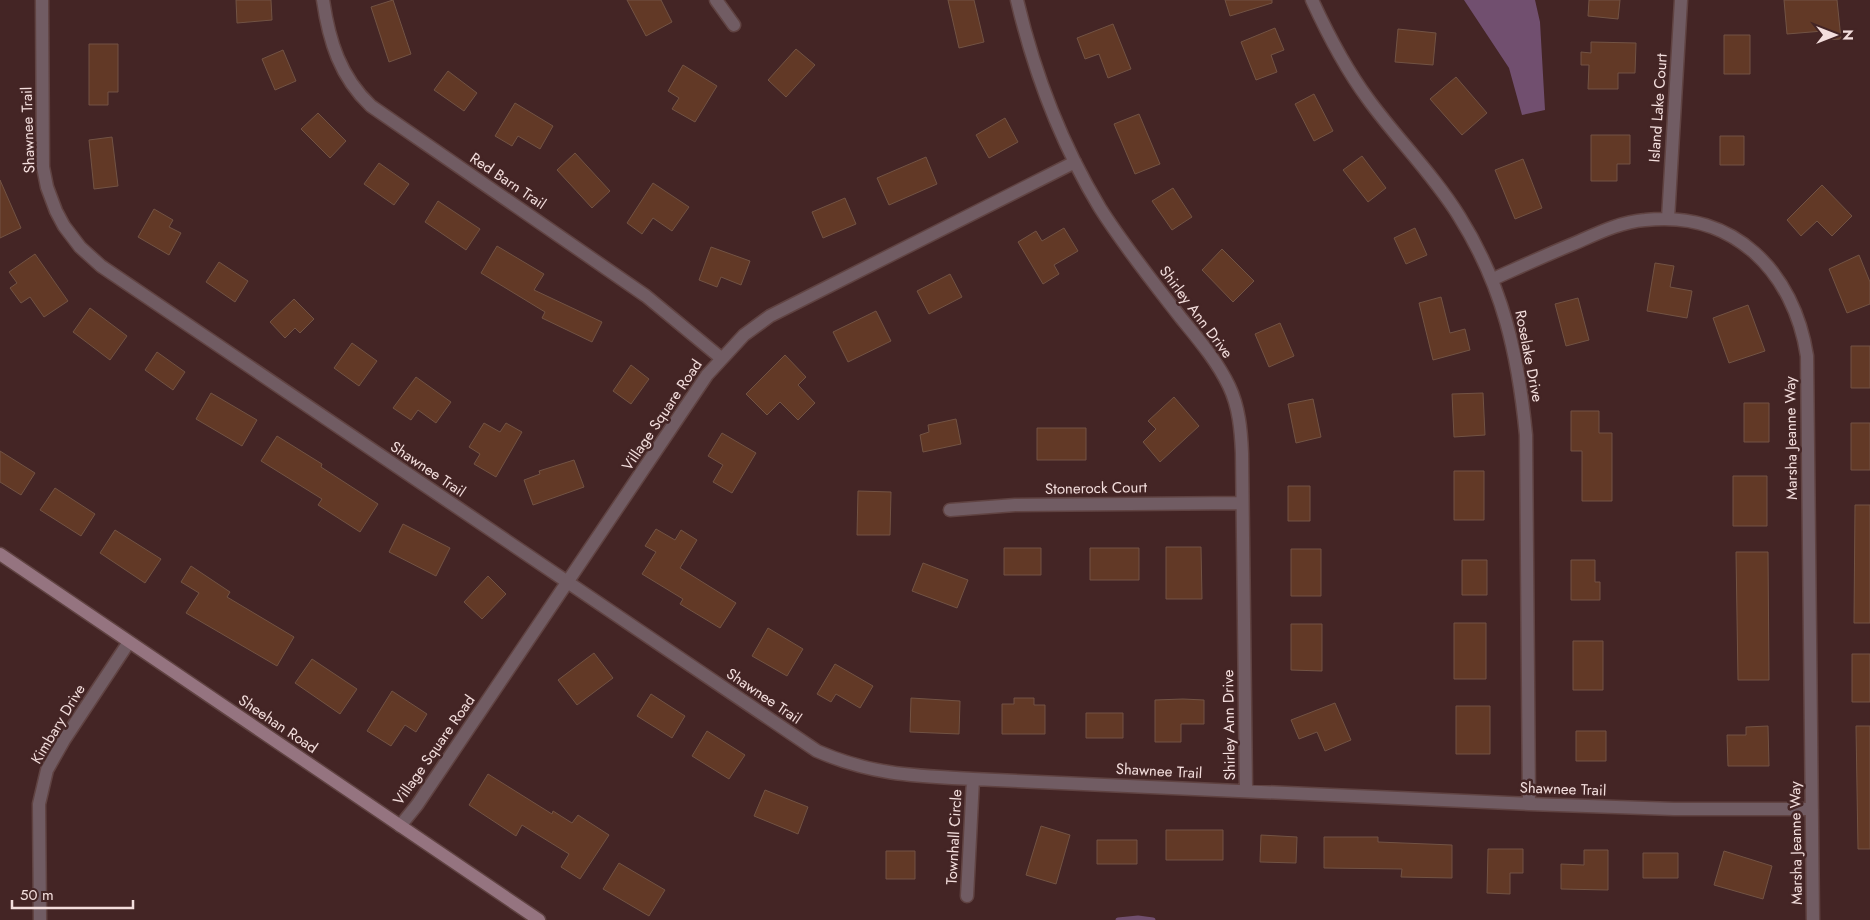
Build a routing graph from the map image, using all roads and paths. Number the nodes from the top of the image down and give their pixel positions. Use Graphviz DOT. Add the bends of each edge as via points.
graph roads {
  1 [pos="42,0"];
  2 [pos="323,0"];
  3 [pos="716,0"];
  4 [pos="1017,0"];
  5 [pos="1312,0"];
  6 [pos="1681,0"];
  7 [pos="734,25"];
  8 [pos="1075,162"];
  9 [pos="1668,219"];
  10 [pos="1493,278"];
  11 [pos="721,358"];
  12 [pos="1242,503"];
  13 [pos="950,510"];
  14 [pos="0,554"];
  15 [pos="568,582"];
  16 [pos="129,642"];
  17 [pos="973,779"];
  18 [pos="1246,791"];
  19 [pos="1528,804"];
  20 [pos="1812,809"];
  21 [pos="400,826"];
  22 [pos="967,896"];
  23 [pos="40,920"];
  24 [pos="539,920"];
  25 [pos="1813,920"];
  1 -- 15 [label="street, Shawnee Trail" via="43,167 56,211 80,247 101,266"];
  2 -- 11 [label="street, Red Barn Trail" via="326,25 339,64 371,106 646,296"];
  3 -- 7 [label="street"];
  4 -- 8 [label="street, Shirley Ann Drive" via="1040,77"];
  5 -- 10 [label="street, Roselake Drive" via="1347,69 1449,201"];
  6 -- 9 [label="street, Island Lake Court"];
  8 -- 11 [label="street, Village Square Road" via="770,316"];
  8 -- 12 [label="street, Shirley Ann Drive" via="1100,208 1130,252 1216,361 1230,387 1241,430"];
  9 -- 10 [label="street, Marsha Jeanne Way" via="1616,226"];
  9 -- 20 [label="street, Marsha Jeanne Way" via="1714,228 1752,250 1781,282 1794,304 1803,333 1807,356"];
  10 -- 19 [label="street, Roselake Drive" via="1514,347 1526,435"];
  11 -- 15 [label="street, Village Square Road" via="707,374"];
  12 -- 13 [label="street, Stonerock Court" via="1015,505"];
  12 -- 18 [label="street, Shirley Ann Drive"];
  14 -- 16 [label="street, Sheehan Road"];
  15 -- 17 [label="street, Shawnee Trail" via="817,751 842,762 884,773"];
  15 -- 21 [label="street, Village Square Road"];
  16 -- 21 [label="street, Sheehan Road"];
  16 -- 23 [label="street, Kimbary Drive" via="47,770 39,804"];
  17 -- 18 [label="street, Shawnee Trail"];
  17 -- 22 [label="street, Townhall Circle"];
  18 -- 19 [label="street, Shawnee Trail"];
  19 -- 20 [label="street, Shawnee Trail"];
  20 -- 25 [label="street, Marsha Jeanne Way"];
  21 -- 24 [label="street, Sheehan Road"];
}
